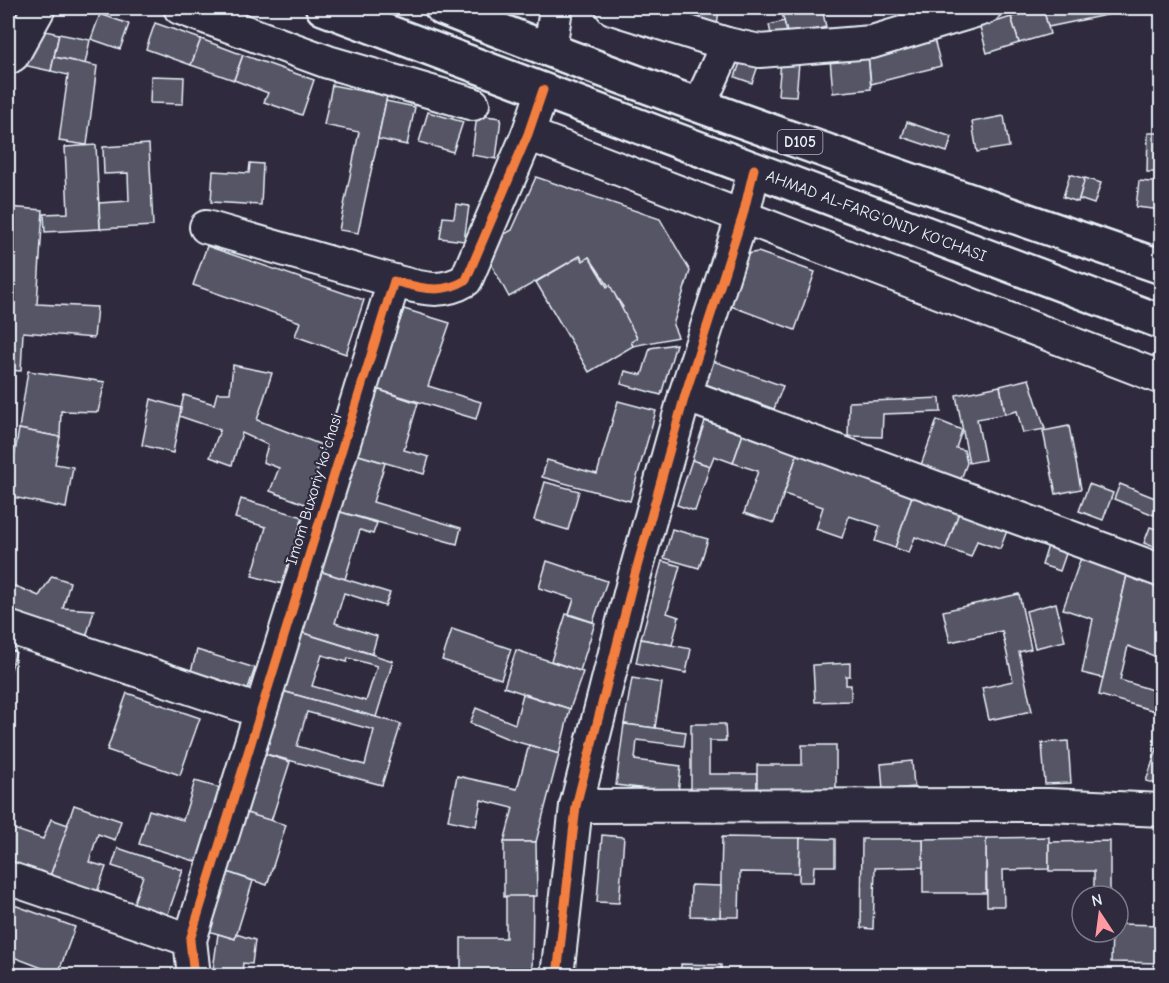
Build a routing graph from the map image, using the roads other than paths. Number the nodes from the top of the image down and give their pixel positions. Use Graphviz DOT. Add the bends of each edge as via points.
graph roads {
  1 [pos="39,8"];
  2 [pos="180,8"];
  3 [pos="323,8"];
  4 [pos="442,8"];
  5 [pos="556,8"];
  6 [pos="612,8"];
  7 [pos="985,8"];
  8 [pos="727,44"];
  9 [pos="550,50"];
  10 [pos="8,58"];
  11 [pos="543,90"];
  12 [pos="473,104"];
  13 [pos="700,104"];
  14 [pos="528,134"];
  15 [pos="754,169"];
  16 [pos="743,215"];
  17 [pos="206,227"];
  18 [pos="1161,267"];
  19 [pos="394,281"];
  20 [pos="1161,322"];
  21 [pos="1161,378"];
  22 [pos="685,395"];
  23 [pos="1161,571"];
  24 [pos="8,627"];
  25 [pos="259,711"];
  26 [pos="576,806"];
  27 [pos="1161,810"];
  28 [pos="8,878"];
  29 [pos="190,940"];
  30 [pos="194,975"];
  31 [pos="557,975"];
  1 -- 10 [label="street"];
  2 -- 12 [label="street" via="328,62"];
  3 -- 11 [label="highway, AHMAD AL-FARG'ONIY KO'CHASI / D105"];
  4 -- 9 [label="highway, D105"];
  5 -- 9 [label="street"];
  6 -- 8 [label="street"];
  7 -- 8 [label="street" via="872,42 760,51"];
  8 -- 13 [label="street"];
  9 -- 13 [label="highway, D105"];
  11 -- 14 [label="street"];
  11 -- 15 [label="highway, AHMAD AL-FARG'ONIY KO'CHASI / D105"];
  13 -- 18 [label="highway, D105" via="815,148"];
  14 -- 16 [label="street"];
  14 -- 19 [label="street" via="466,280 453,288 431,291"];
  15 -- 16 [label="street"];
  15 -- 20 [label="highway, AHMAD AL-FARG'ONIY KO'CHASI / D105"];
  16 -- 21 [label="street"];
  16 -- 22 [label="street"];
  17 -- 19 [label="street"];
  19 -- 25 [label="street, Imom Buxoriy koʻchasi"];
  22 -- 23 [label="street"];
  22 -- 26 [label="street"];
  24 -- 25 [label="street"];
  25 -- 29 [label="street, Imom Buxoriy koʻchasi"];
  26 -- 27 [label="street" via="1048,805"];
  26 -- 31 [label="street"];
  28 -- 29 [label="street"];
  29 -- 30 [label="street, Imom Buxoriy koʻchasi"];
}
